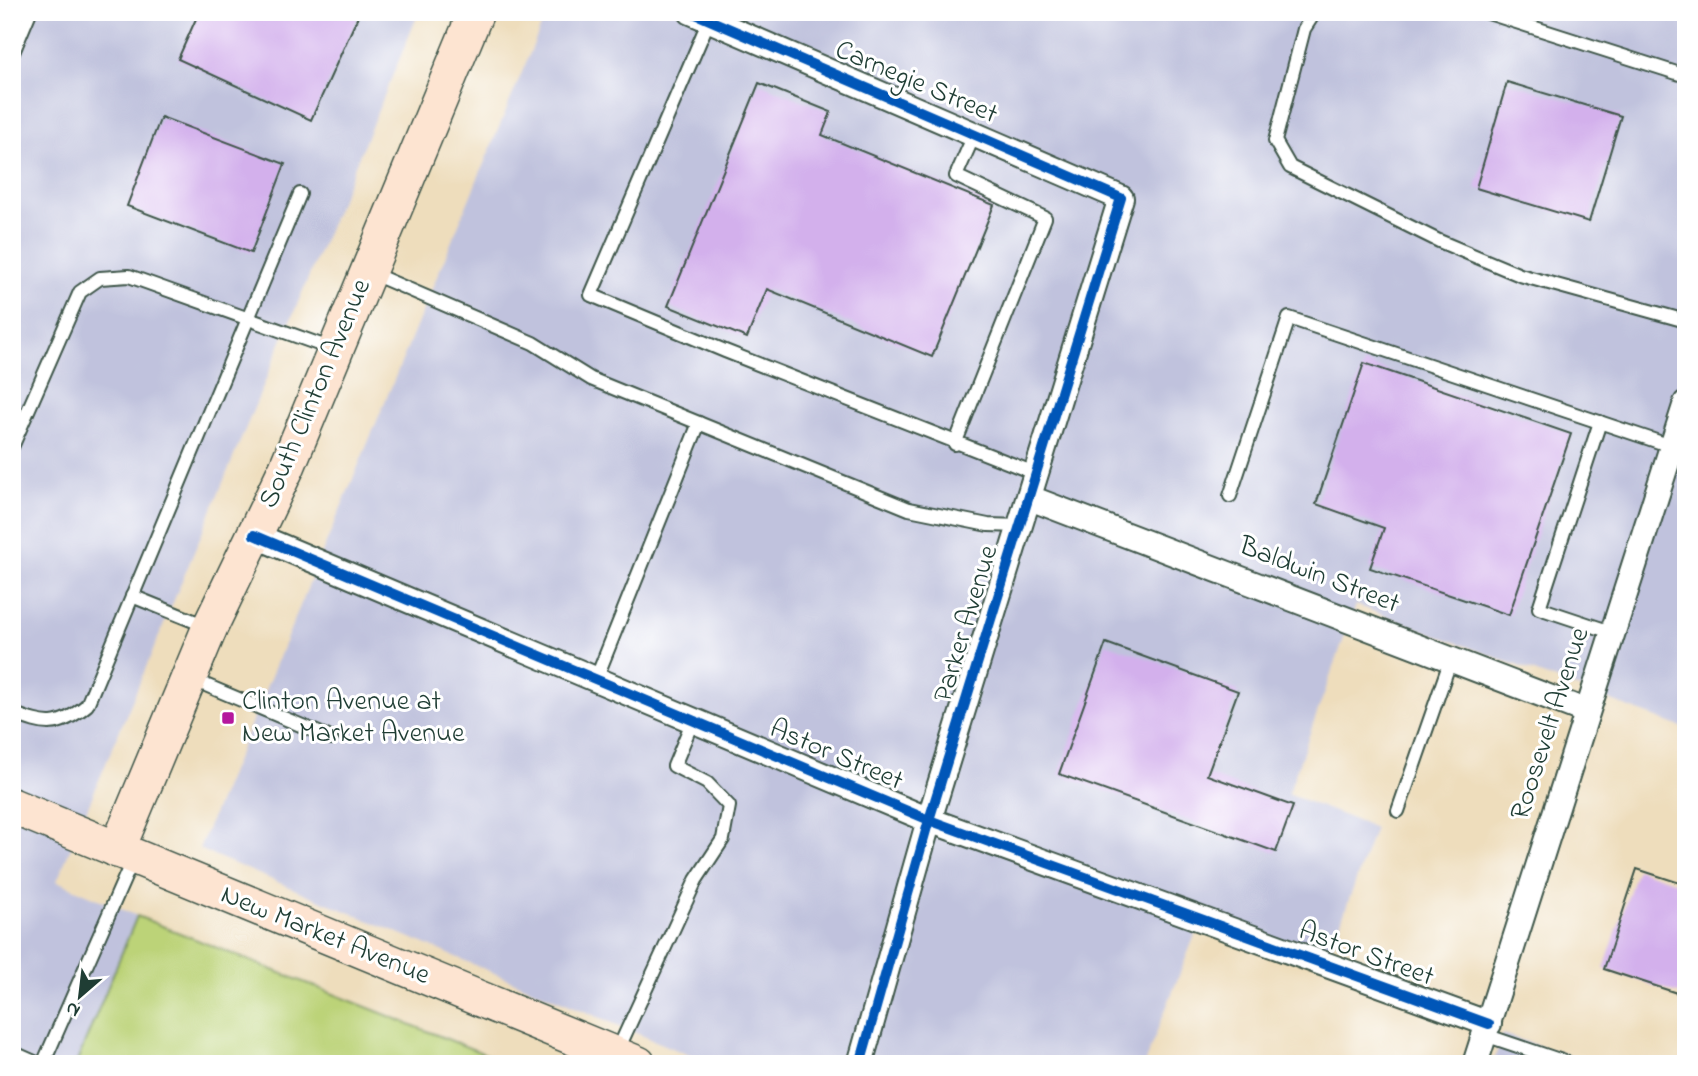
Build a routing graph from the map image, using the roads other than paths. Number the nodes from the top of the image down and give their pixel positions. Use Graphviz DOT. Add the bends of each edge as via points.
graph roads {
  1 [pos="30,12"];
  2 [pos="476,12"];
  3 [pos="1315,12"];
  4 [pos="1485,12"];
  5 [pos="700,16"];
  6 [pos="12,55"];
  7 [pos="1686,76"];
  8 [pos="975,133"];
  9 [pos="300,194"];
  10 [pos="1121,198"];
  11 [pos="368,272"];
  12 [pos="248,317"];
  13 [pos="1686,321"];
  14 [pos="335,350"];
  15 [pos="1686,403"];
  16 [pos="1600,422"];
  17 [pos="699,423"];
  18 [pos="955,444"];
  19 [pos="1671,446"];
  20 [pos="12,447"];
  21 [pos="1034,486"];
  22 [pos="1230,496"];
  23 [pos="1022,526"];
  24 [pos="254,535"];
  25 [pos="132,596"];
  26 [pos="210,627"];
  27 [pos="1611,632"];
  28 [pos="1451,659"];
  29 [pos="189,678"];
  30 [pos="596,679"];
  31 [pos="1585,711"];
  32 [pos="12,713"];
  33 [pos="693,720"];
  34 [pos="331,738"];
  35 [pos="12,806"];
  36 [pos="1398,811"];
  37 [pos="929,820"];
  38 [pos="126,854"];
  39 [pos="1487,1030"];
  40 [pos="12,1052"];
  41 [pos="627,1059"];
  42 [pos="41,1064"];
  43 [pos="860,1064"];
  44 [pos="1475,1064"];
  45 [pos="1571,1064"];
  1 -- 6 [label="lane"];
  2 -- 11 [label="street, South Clinton Avenue"];
  3 -- 13 [label="lane" via="1304,29 1275,141 1290,167 1520,275"];
  4 -- 7 [label="lane"];
  5 -- 8 [label="street, Carnegie Street"];
  5 -- 18 [label="lane" via="592,295"];
  8 -- 10 [label="street, Carnegie Street"];
  8 -- 18 [label="lane" via="956,176 1045,218"];
  9 -- 12 [label="lane"];
  10 -- 21 [label="street, Parker Avenue"];
  11 -- 14 [label="street, South Clinton Avenue"];
  11 -- 17 [label="lane" via="533,343 591,379"];
  12 -- 14 [label="lane"];
  12 -- 20 [label="lane" via="129,275 100,278 80,292"];
  12 -- 25 [label="lane"];
  14 -- 24 [label="street, South Clinton Avenue"];
  15 -- 19 [label="street, Roosevelt Avenue"];
  16 -- 19 [label="lane"];
  16 -- 22 [label="lane" via="1289,318"];
  16 -- 27 [label="lane" via="1539,608"];
  17 -- 23 [label="lane" via="909,509 988,525"];
  17 -- 30 [label="lane"];
  18 -- 21 [label="lane"];
  19 -- 27 [label="street, Roosevelt Avenue"];
  21 -- 23 [label="street, Parker Avenue"];
  21 -- 28 [label="street, Baldwin Street"];
  23 -- 37 [label="street, Parker Avenue"];
  24 -- 26 [label="street, South Clinton Avenue"];
  24 -- 30 [label="street, Astor Street"];
  25 -- 26 [label="lane"];
  25 -- 32 [label="lane" via="88,705 70,720 44,725"];
  26 -- 29 [label="street, South Clinton Avenue"];
  27 -- 31 [label="street, Roosevelt Avenue"];
  28 -- 31 [label="street, Baldwin Street"];
  28 -- 36 [label="lane"];
  29 -- 34 [label="lane"];
  29 -- 38 [label="street, South Clinton Avenue"];
  30 -- 33 [label="street, Astor Street"];
  31 -- 39 [label="street, Roosevelt Avenue"];
  33 -- 37 [label="street, Astor Street"];
  33 -- 41 [label="lane" via="674,766 707,783 729,806 723,839 696,880"];
  35 -- 38 [label="street, New Market Avenue"];
  37 -- 39 [label="street, Astor Street"];
  37 -- 43 [label="street, Parker Avenue"];
  38 -- 41 [label="street, New Market Avenue"];
  38 -- 42 [label="lane"];
  39 -- 44 [label="street, Roosevelt Avenue"];
  39 -- 45 [label="lane"];
  40 -- 42 [label="lane"];
}
